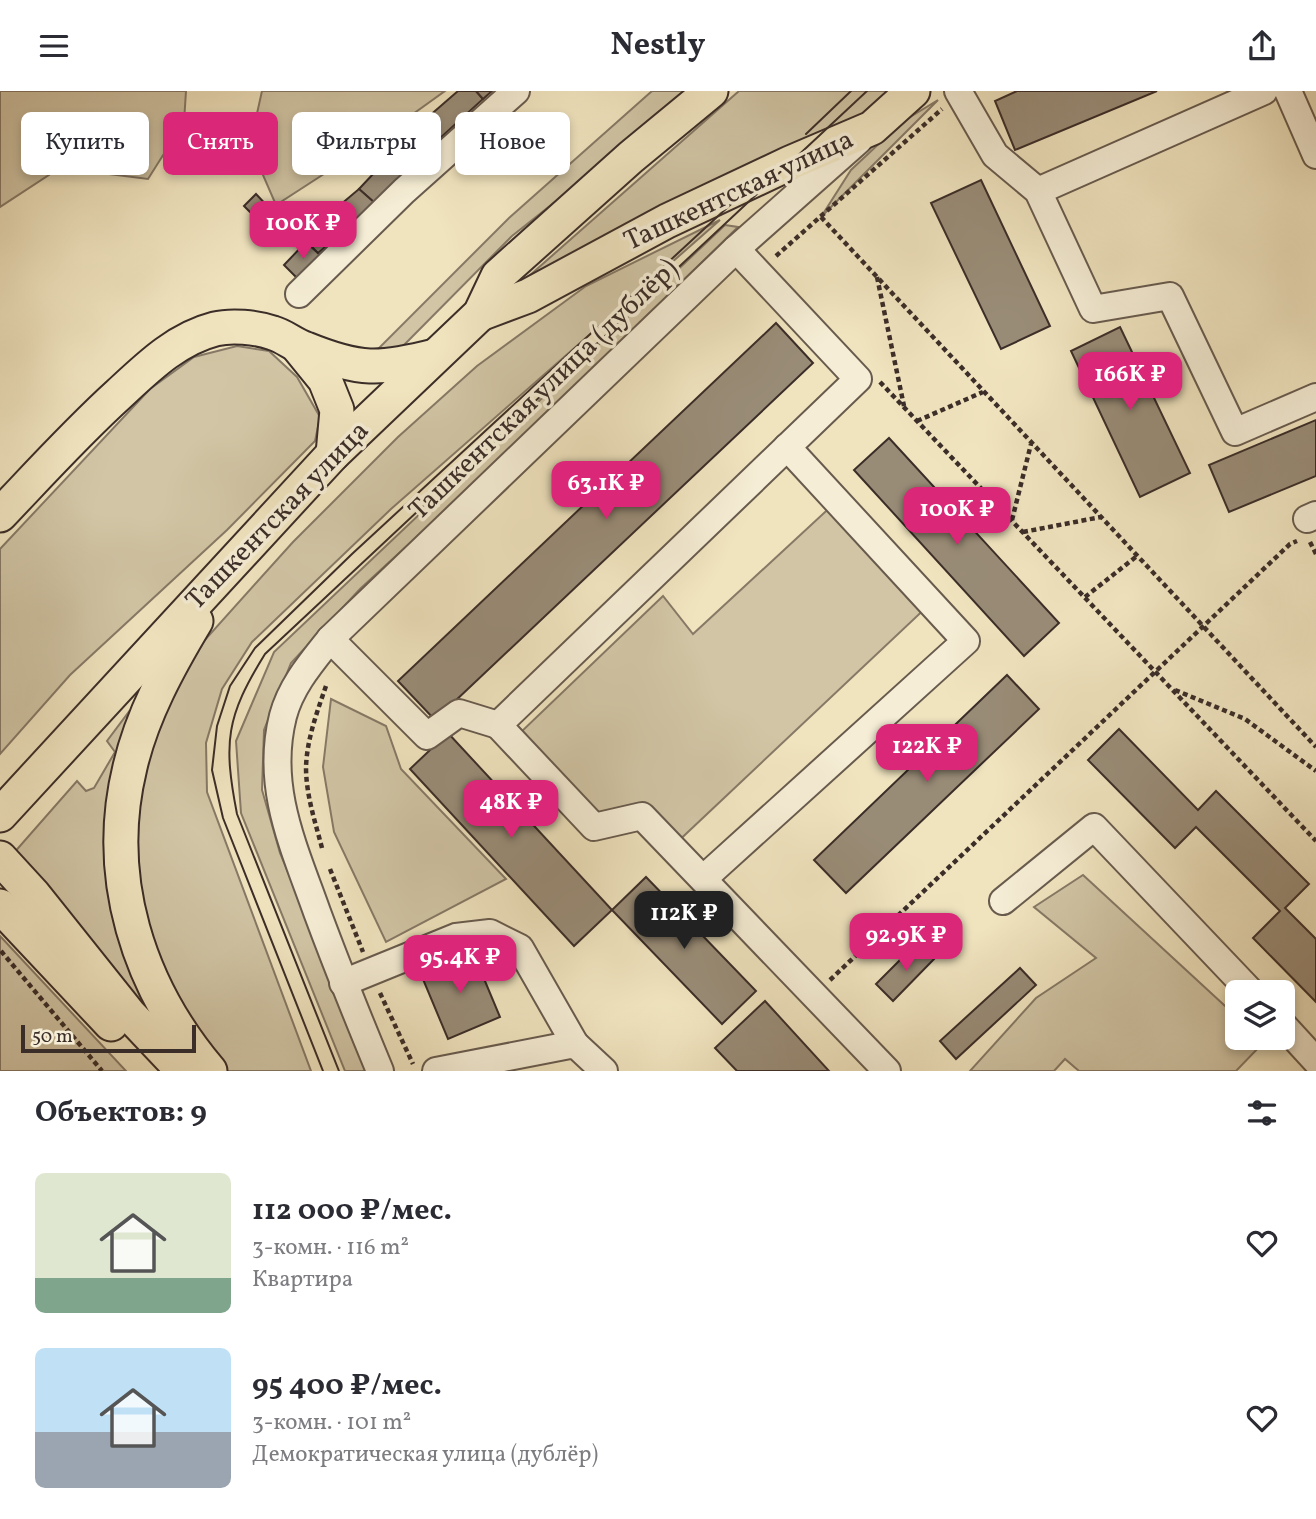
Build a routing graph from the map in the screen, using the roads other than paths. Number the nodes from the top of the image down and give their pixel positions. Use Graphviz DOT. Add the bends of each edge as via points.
graph roads {
  1 [pos="516,91"];
  2 [pos="711,91"];
  3 [pos="913,91"];
  4 [pos="1264,91"];
  5 [pos="1288,91"];
  6 [pos="960,94"];
  7 [pos="872,128"];
  8 [pos="1316,155"];
  9 [pos="1038,191"];
  10 [pos="743,256"];
  11 [pos="299,294"];
  12 [pos="480,314"];
  13 [pos="297,346"];
  14 [pos="436,356"];
  15 [pos="1316,397"];
  16 [pos="787,447"];
  17 [pos="333,454"];
  18 [pos="0,515"];
  19 [pos="232,563"];
  20 [pos="339,647"];
  21 [pos="498,725"];
  22 [pos="0,815"];
  23 [pos="0,858"];
  24 [pos="703,879"];
  25 [pos="1003,901"];
  26 [pos="0,906"];
  27 [pos="1240,980"];
  28 [pos="343,983"];
  29 [pos="1295,1038"];
  30 [pos="575,1044"];
  31 [pos="1316,1061"];
  32 [pos="156,1071"];
  33 [pos="183,1071"];
  34 [pos="210,1071"];
  35 [pos="380,1071"];
  36 [pos="436,1071"];
  37 [pos="604,1071"];
  38 [pos="887,1071"];
  1 -- 11 [label="street"];
  2 -- 12 [label="main road, Ташкентская улица" via="498,276"];
  3 -- 7 [label="main road, Ташкентская улица"];
  4 -- 9 [label="street"];
  5 -- 8 [label="street"];
  6 -- 9 [label="street" via="995,155"];
  7 -- 10 [label="street, Ташкентская улица (дублёр)"];
  7 -- 12 [label="main road, Ташкентская улица" via="667,221 527,296"];
  9 -- 15 [label="street" via="1093,309 1170,296 1235,432"];
  10 -- 16 [label="street" via="858,379"];
  10 -- 20 [label="street, Ташкентская улица (дублёр)"];
  12 -- 14 [label="main road, Ташкентская улица"];
  13 -- 14 [label="main road" via="337,362 373,367"];
  13 -- 17 [label="main road" via="325,380 337,410"];
  13 -- 18 [label="main road" via="274,333 250,328 216,329 171,349 79,429"];
  14 -- 17 [label="main road, Ташкентская улица"];
  16 -- 21 [label="street"];
  16 -- 24 [label="street" via="966,641"];
  17 -- 19 [label="main road, Ташкентская улица"];
  19 -- 22 [label="main road, Ташкентская улица"];
  19 -- 34 [label="main road" via="177,652 145,718 130,766 121,835 128,918 142,961 159,996"];
  20 -- 21 [label="street" via="427,736 459,713"];
  20 -- 28 [label="street, Ташкентская улица (дублёр)" via="301,674 283,715 277,765 284,820"];
  21 -- 24 [label="street" via="594,827 642,815"];
  23 -- 33 [label="main road" via="129,1014"];
  24 -- 38 [label="street"];
  25 -- 27 [label="street" via="1094,827"];
  26 -- 32 [label="main road"];
  28 -- 30 [label="street" via="456,937 490,933 520,948"];
  28 -- 35 [label="street, Ташкентская улица (дублёр)"];
  29 -- 31 [label="street"];
  30 -- 36 [label="street"];
  30 -- 37 [label="street"];
}
